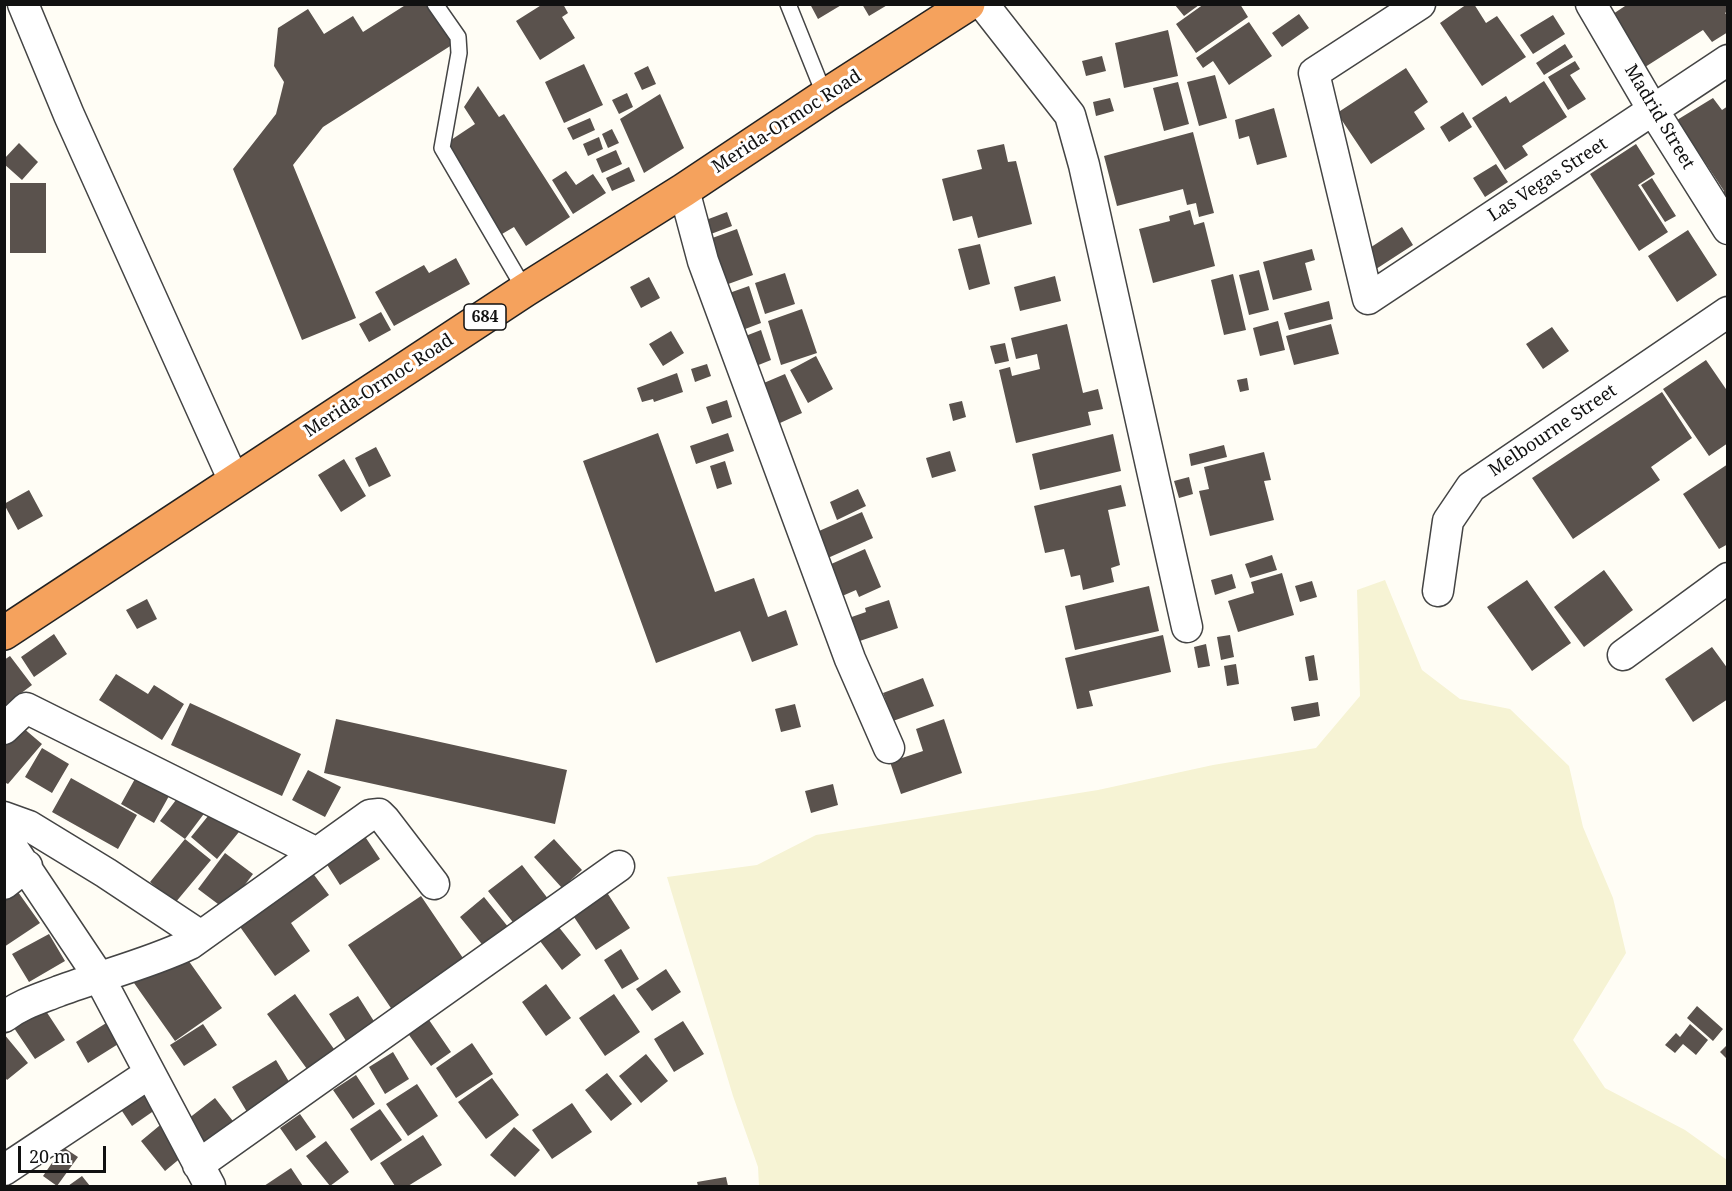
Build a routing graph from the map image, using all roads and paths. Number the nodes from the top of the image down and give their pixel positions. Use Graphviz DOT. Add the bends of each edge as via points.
graph roads {
  1 [pos="23,4"];
  2 [pos="435,4"];
  3 [pos="788,4"];
  4 [pos="968,4"];
  5 [pos="983,4"];
  6 [pos="1420,4"];
  7 [pos="1591,4"];
  8 [pos="1728,60"];
  9 [pos="825,96"];
  10 [pos="1653,110"];
  11 [pos="684,190"];
  12 [pos="1728,229"];
  13 [pos="525,290"];
  14 [pos="1728,312"];
  15 [pos="234,481"];
  16 [pos="1728,578"];
  17 [pos="1438,591"];
  18 [pos="1186,627"];
  19 [pos="4,633"];
  20 [pos="1623,655"];
  21 [pos="4,729"];
  22 [pos="889,748"];
  23 [pos="4,817"];
  24 [pos="4,835"];
  25 [pos="317,853"];
  26 [pos="619,866"];
  27 [pos="16,875"];
  28 [pos="434,884"];
  29 [pos="201,936"];
  30 [pos="99,977"];
  31 [pos="4,1017"];
  32 [pos="150,1073"];
  33 [pos="4,1170"];
  34 [pos="204,1176"];
  1 -- 15 [label="street"];
  2 -- 13 [label="lane" via="458,37 459,53 442,148"];
  3 -- 9 [label="lane"];
  4 -- 9 [label="highway, Merida-Ormoc Road / 684"];
  5 -- 18 [label="street" via="1070,115"];
  6 -- 10 [label="street, Las Vegas Street" via="1314,73 1368,299"];
  7 -- 10 [label="street, Madrid Street"];
  8 -- 10 [label="street, Las Vegas Street"];
  9 -- 11 [label="highway, Merida-Ormoc Road / 684"];
  10 -- 12 [label="street, Madrid Street"];
  11 -- 13 [label="highway, Merida-Ormoc Road / 684"];
  11 -- 22 [label="street" via="711,283 850,659"];
  13 -- 15 [label="highway, Merida-Ormoc Road / 684"];
  14 -- 17 [label="street, Melbourne Street" via="1471,487 1448,520"];
  15 -- 19 [label="highway, Merida-Ormoc Road / 684"];
  16 -- 20 [label="street"];
  21 -- 25 [label="street" via="26,708"];
  23 -- 29 [label="street" via="29,826"];
  24 -- 27 [label="street"];
  25 -- 28 [label="street" via="370,815 379,814"];
  25 -- 29 [label="street"];
  26 -- 34 [label="street"];
  27 -- 30 [label="street"];
  29 -- 30 [label="street" via="165,956"];
  30 -- 31 [label="street" via="18,1006"];
  30 -- 32 [label="street"];
  32 -- 33 [label="street"];
  32 -- 34 [label="street"];
}
